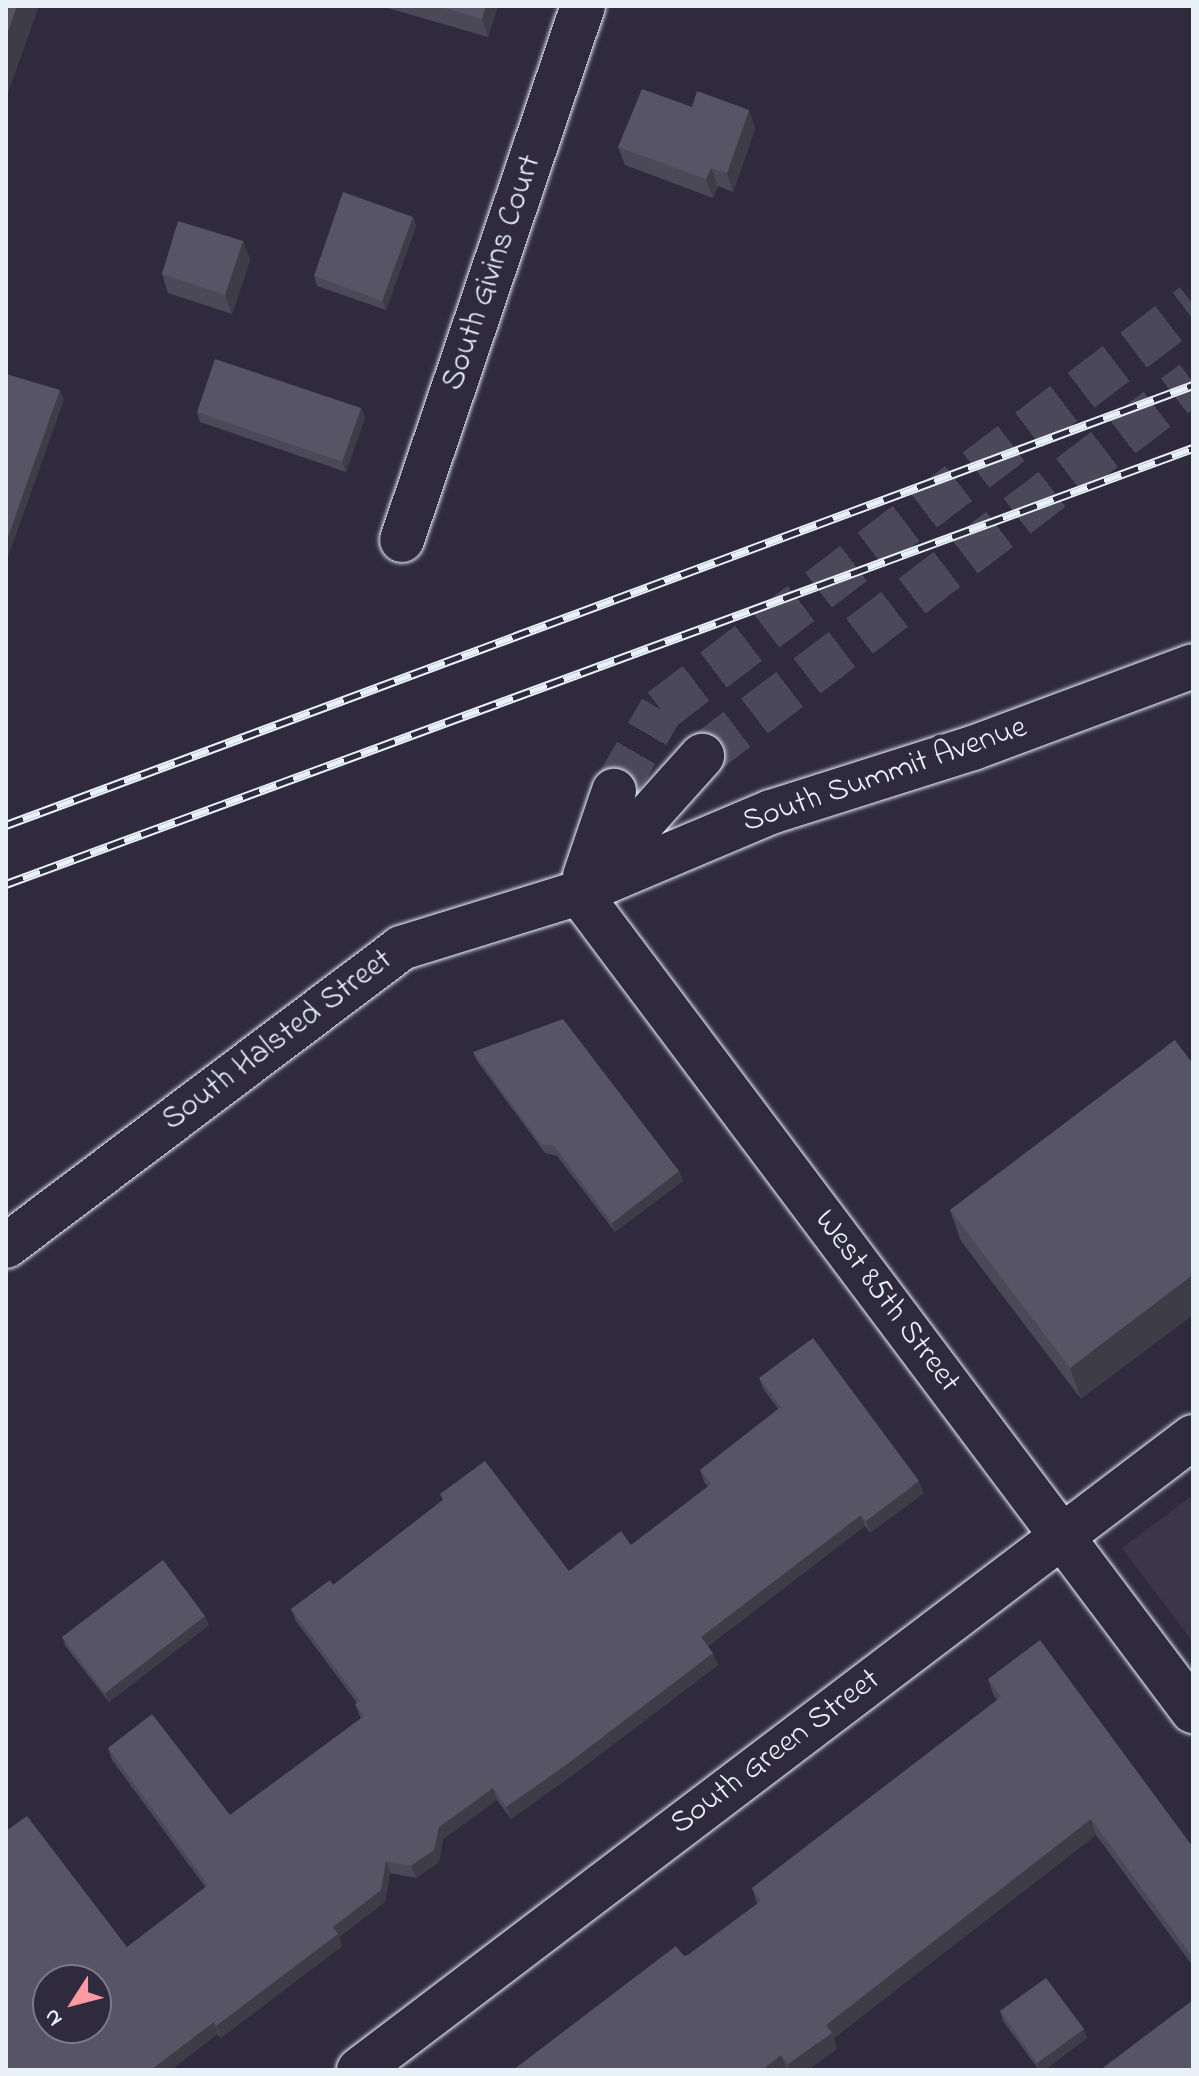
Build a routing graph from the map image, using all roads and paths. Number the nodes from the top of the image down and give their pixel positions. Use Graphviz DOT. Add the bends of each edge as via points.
graph roads {
  1 [pos="583,6"];
  2 [pos="402,540"];
  3 [pos="1193,666"];
  4 [pos="702,756"];
  5 [pos="614,791"];
  6 [pos="579,893"];
  7 [pos="6,1246"];
  8 [pos="1193,1437"];
  9 [pos="1062,1537"];
  10 [pos="1193,1711"];
  11 [pos="359,2070"];
  1 -- 2 [label="street, South Givins Court"];
  3 -- 6 [label="street, South Summit Avenue" via="973,748 771,812"];
  4 -- 6 [label="street"];
  5 -- 6 [label="street"];
  6 -- 7 [label="street, South Halsted Street" via="401,948"];
  6 -- 9 [label="street, West 85th Street"];
  8 -- 9 [label="street, South Green Street"];
  9 -- 10 [label="street, West 85th Street"];
  9 -- 11 [label="street, South Green Street"];
}
